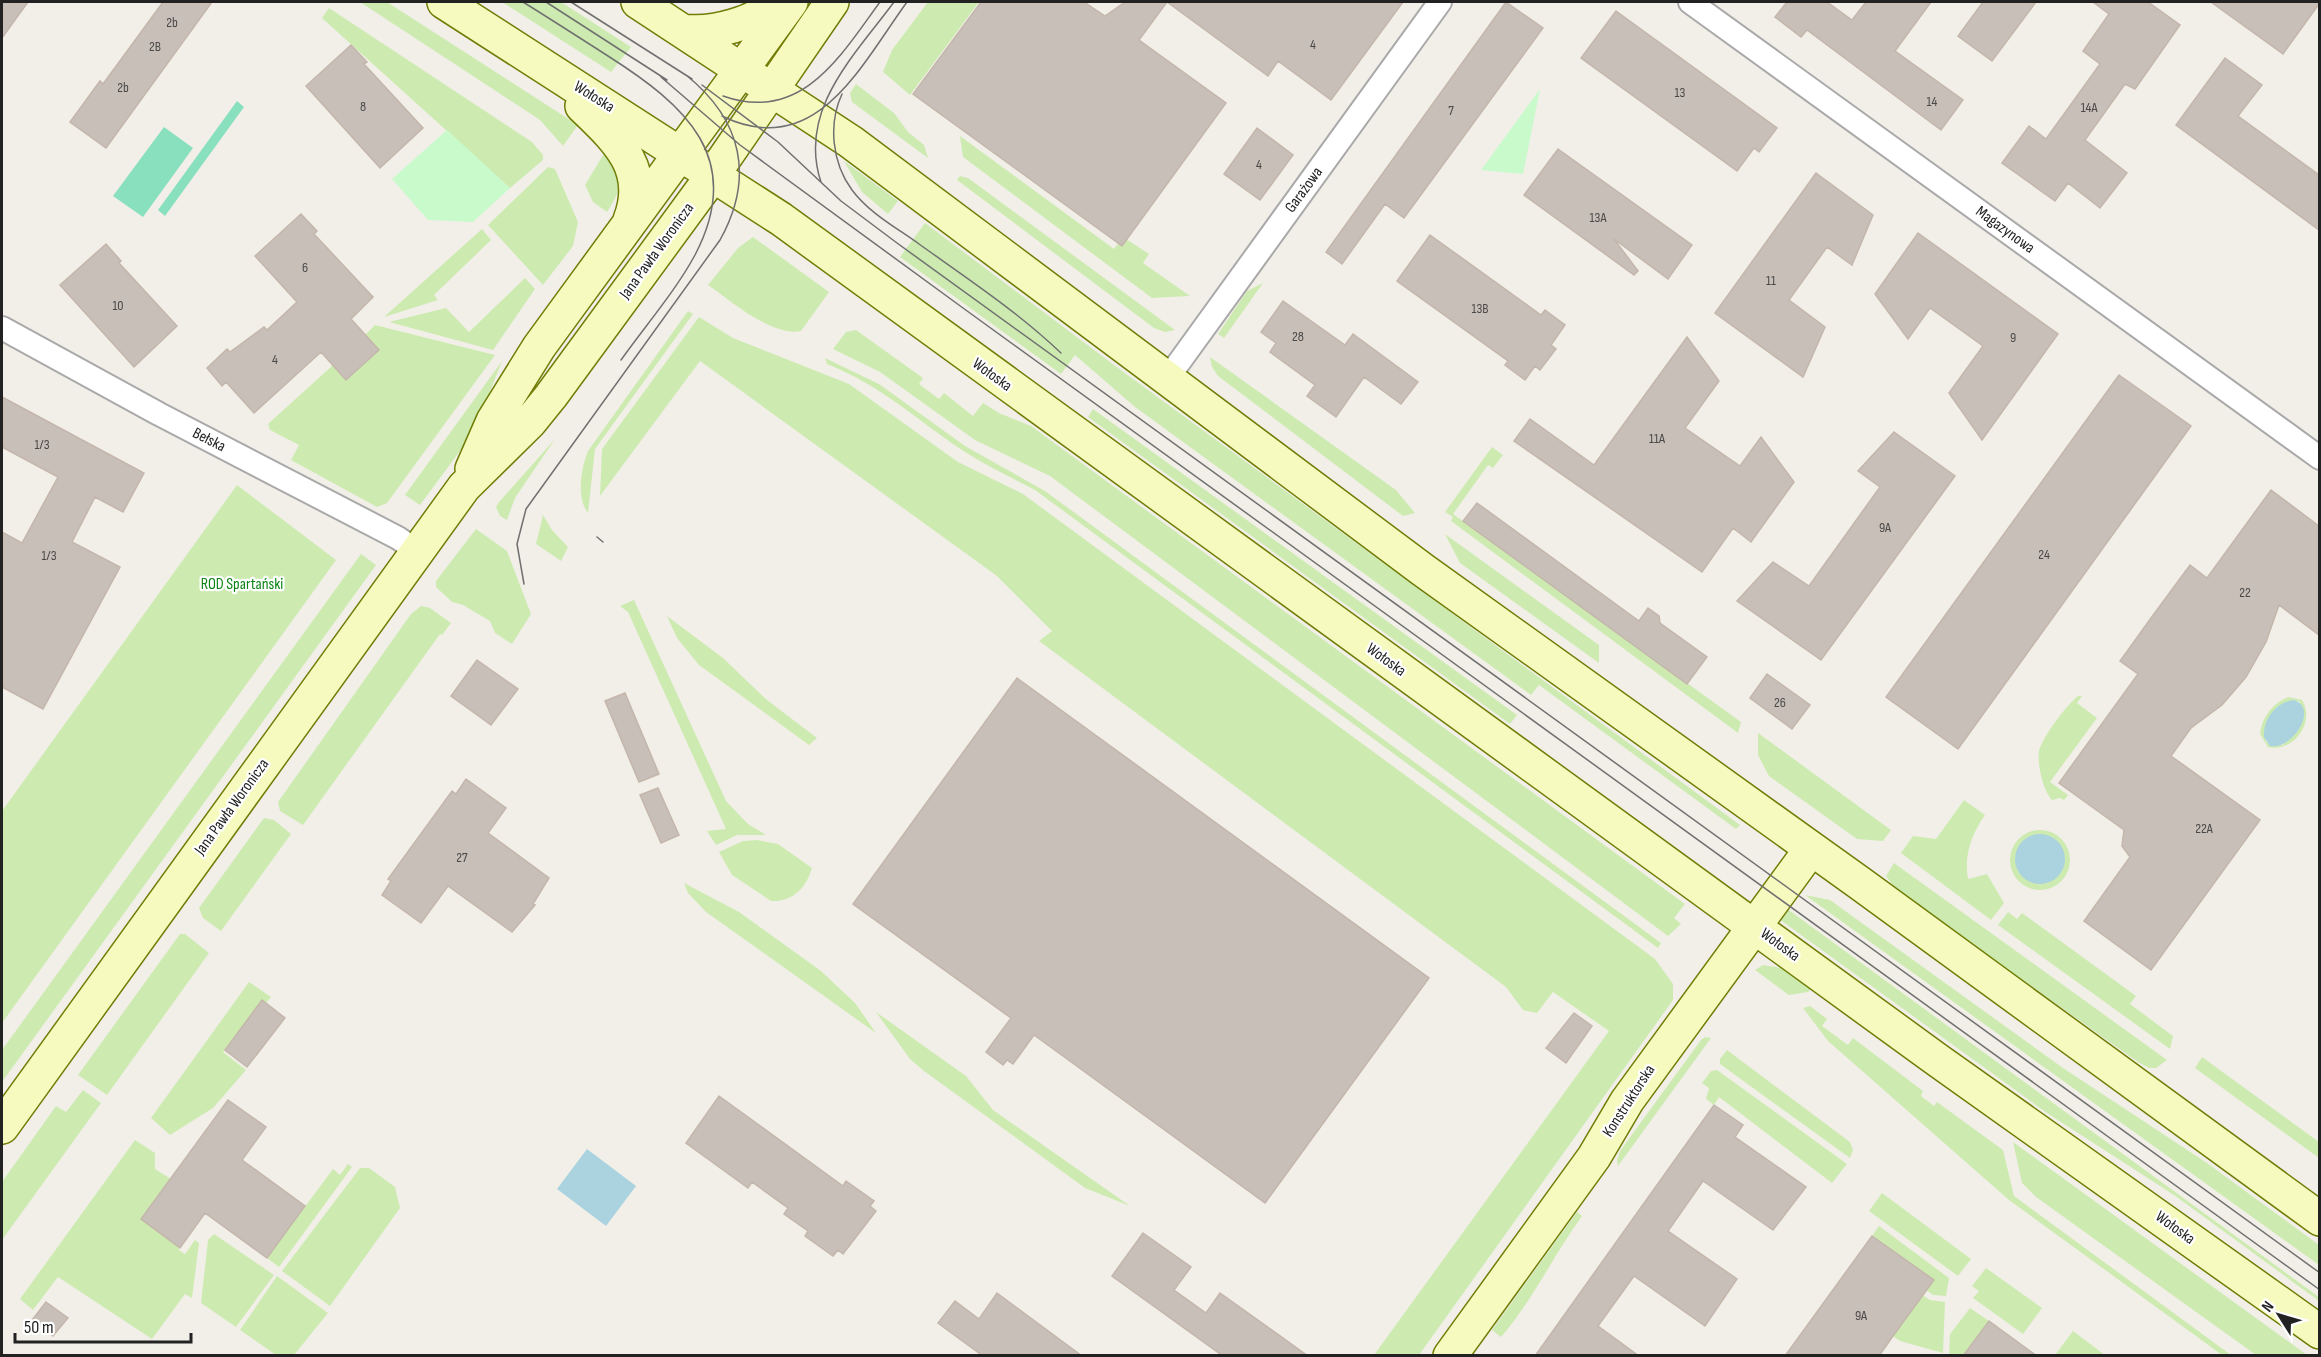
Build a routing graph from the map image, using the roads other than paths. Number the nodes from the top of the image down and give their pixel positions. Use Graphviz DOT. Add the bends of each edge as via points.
graph roads {
  1 [pos="444,2"];
  2 [pos="638,2"];
  3 [pos="778,2"];
  4 [pos="791,2"];
  5 [pos="832,2"];
  6 [pos="1440,2"];
  7 [pos="1690,2"];
  8 [pos="683,31"];
  9 [pos="534,59"];
  10 [pos="741,69"];
  11 [pos="771,89"];
  12 [pos="680,153"];
  13 [pos="712,175"];
  14 [pos="628,225"];
  15 [pos="2,328"];
  16 [pos="1167,379"];
  17 [pos="2319,458"];
  18 [pos="464,487"];
  19 [pos="417,551"];
  20 [pos="1811,849"];
  21 [pos="1754,926"];
  22 [pos="2,1127"];
  23 [pos="2319,1220"];
  24 [pos="2319,1332"];
  25 [pos="1450,1356"];
  1 -- 9 [label="main road, Wołoska"];
  2 -- 8 [label="main road"];
  3 -- 8 [label="main road" via="733,25 702,32"];
  4 -- 10 [label="main road, Jana Pawła Woronicza"];
  5 -- 11 [label="main road, Jana Pawła Woronicza"];
  6 -- 16 [label="street, Garażowa"];
  7 -- 17 [label="street, Magazynowa"];
  8 -- 10 [label="main road"];
  9 -- 12 [label="main road, Wołoska"];
  9 -- 14 [label="main road" via="623,148 635,186"];
  10 -- 11 [label="main road"];
  10 -- 12 [label="main road, Jana Pawła Woronicza"];
  11 -- 13 [label="main road, Jana Pawła Woronicza"];
  11 -- 16 [label="main road" via="914,188"];
  12 -- 13 [label="main road, Wołoska"];
  12 -- 14 [label="main road, Jana Pawła Woronicza"];
  13 -- 18 [label="main road, Jana Pawła Woronicza" via="541,409"];
  13 -- 21 [label="main road, Wołoska" via="781,219"];
  14 -- 18 [label="main road, Jana Pawła Woronicza" via="528,364 494,421"];
  15 -- 19 [label="street, Bełska"];
  16 -- 20 [label="main road" via="1423,570"];
  18 -- 19 [label="main road, Jana Pawła Woronicza"];
  19 -- 22 [label="main road, Jana Pawła Woronicza"];
  20 -- 21 [label="main road, Konstruktorska"];
  20 -- 23 [label="main road"];
  21 -- 24 [label="main road, Wołoska"];
  21 -- 25 [label="main road, Konstruktorska"];
}
